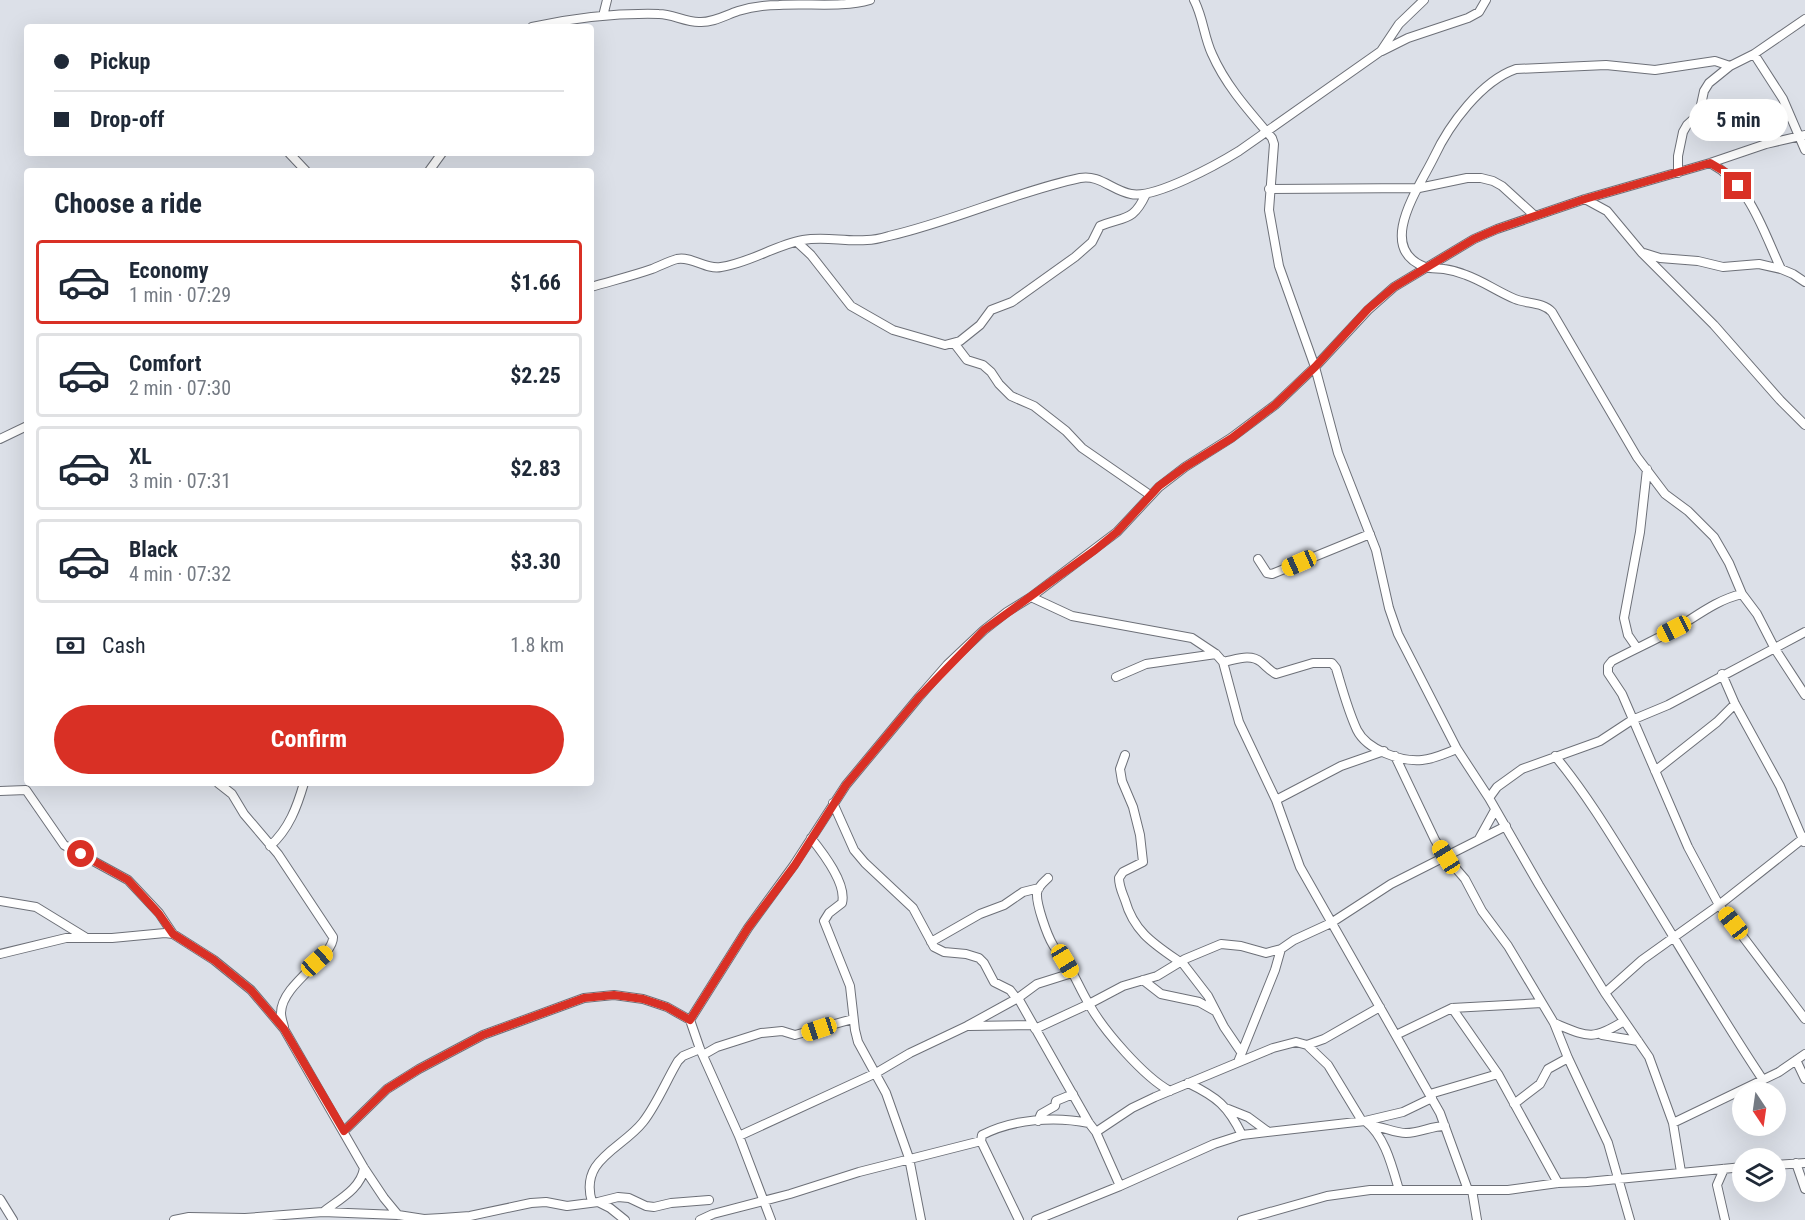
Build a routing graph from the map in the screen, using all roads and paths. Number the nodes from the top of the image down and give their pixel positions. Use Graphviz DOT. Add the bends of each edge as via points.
graph roads {
  1 [pos="607,0"];
  2 [pos="870,0"];
  3 [pos="1194,0"];
  4 [pos="1424,0"];
  5 [pos="1486,0"];
  6 [pos="773,2"];
  7 [pos="603,16"];
  8 [pos="1805,19"];
  9 [pos="546,24"];
  10 [pos="1381,51"];
  11 [pos="1754,54"];
  12 [pos="1730,66"];
  13 [pos="1266,131"];
  14 [pos="1802,136"];
  15 [pos="1805,150"];
  16 [pos="293,156"];
  17 [pos="1710,163"];
  18 [pos="303,168"];
  19 [pos="1678,173"];
  20 [pos="1419,188"];
  21 [pos="1269,189"];
  22 [pos="1146,194"];
  23 [pos="1585,199"];
  24 [pos="1535,216"];
  25 [pos="797,242"];
  26 [pos="1642,253"];
  27 [pos="1426,267"];
  28 [pos="1781,268"];
  29 [pos="1805,282"];
  30 [pos="594,286"];
  31 [pos="954,344"];
  32 [pos="1315,367"];
  33 [pos="1805,425"];
  34 [pos="24,427"];
  35 [pos="0,439"];
  36 [pos="1647,469"];
  37 [pos="1150,495"];
  38 [pos="1370,534"];
  39 [pos="1258,559"];
  40 [pos="1742,594"];
  41 [pos="1031,597"];
  42 [pos="1805,632"];
  43 [pos="1637,648"];
  44 [pos="1775,650"];
  45 [pos="1215,654"];
  46 [pos="1223,662"];
  47 [pos="1722,674"];
  48 [pos="1116,677"];
  49 [pos="1805,695"];
  50 [pos="1735,704"];
  51 [pos="1632,720"];
  52 [pos="1457,749"];
  53 [pos="1384,751"];
  54 [pos="1125,755"];
  55 [pos="1395,756"];
  56 [pos="1555,756"];
  57 [pos="1655,771"];
  58 [pos="222,786"];
  59 [pos="303,786"];
  60 [pos="0,791"];
  61 [pos="1490,798"];
  62 [pos="1276,800"];
  63 [pos="833,803"];
  64 [pos="1495,810"];
  65 [pos="1506,826"];
  66 [pos="811,838"];
  67 [pos="1479,839"];
  68 [pos="1804,840"];
  69 [pos="270,846"];
  70 [pos="1446,857"];
  71 [pos="1048,878"];
  72 [pos="1039,888"];
  73 [pos="0,901"];
  74 [pos="1719,905"];
  75 [pos="1331,923"];
  76 [pos="173,934"];
  77 [pos="1675,937"];
  78 [pos="87,938"];
  79 [pos="932,942"];
  80 [pos="1281,949"];
  81 [pos="0,954"];
  82 [pos="1181,962"];
  83 [pos="1072,973"];
  84 [pos="1143,980"];
  85 [pos="1605,993"];
  86 [pos="1017,998"];
  87 [pos="1542,1003"];
  88 [pos="1089,1004"];
  89 [pos="1380,1007"];
  90 [pos="1452,1008"];
  91 [pos="1215,1011"];
  92 [pos="853,1019"];
  93 [pos="1805,1019"];
  94 [pos="690,1020"];
  95 [pos="1624,1021"];
  96 [pos="1554,1023"];
  97 [pos="967,1026"];
  98 [pos="1034,1027"];
  99 [pos="284,1029"];
  100 [pos="1396,1035"];
  101 [pos="1602,1035"];
  102 [pos="1638,1041"];
  103 [pos="1307,1045"];
  104 [pos="702,1052"];
  105 [pos="1241,1052"];
  106 [pos="1805,1054"];
  107 [pos="1568,1058"];
  108 [pos="1796,1060"];
  109 [pos="1238,1062"];
  110 [pos="876,1073"];
  111 [pos="1498,1074"];
  112 [pos="1805,1079"];
  113 [pos="1763,1080"];
  114 [pos="1188,1083"];
  115 [pos="1170,1091"];
  116 [pos="1073,1094"];
  117 [pos="1431,1096"];
  118 [pos="1514,1104"];
  119 [pos="1228,1109"];
  120 [pos="1038,1121"];
  121 [pos="1363,1121"];
  122 [pos="1089,1123"];
  123 [pos="1673,1123"];
  124 [pos="1372,1126"];
  125 [pos="1445,1126"];
  126 [pos="344,1131"];
  127 [pos="1267,1131"];
  128 [pos="1095,1132"];
  129 [pos="1242,1135"];
  130 [pos="739,1136"];
  131 [pos="981,1141"];
  132 [pos="909,1158"];
  133 [pos="1796,1163"];
  134 [pos="1805,1163"];
  135 [pos="1786,1164"];
  136 [pos="364,1168"];
  137 [pos="1732,1168"];
  138 [pos="1724,1169"];
  139 [pos="1681,1172"];
  140 [pos="1617,1178"];
  141 [pos="1558,1183"];
  142 [pos="1120,1186"];
  143 [pos="1399,1190"];
  144 [pos="1470,1190"];
  145 [pos="1805,1190"];
  146 [pos="0,1199"];
  147 [pos="709,1200"];
  148 [pos="764,1201"];
  149 [pos="595,1202"];
  150 [pos="323,1212"];
  151 [pos="398,1215"];
  152 [pos="13,1220"];
  153 [pos="174,1220"];
  154 [pos="625,1220"];
  155 [pos="699,1220"];
  156 [pos="771,1220"];
  157 [pos="921,1220"];
  158 [pos="1019,1220"];
  159 [pos="1036,1220"];
  160 [pos="1242,1220"];
  161 [pos="1477,1220"];
  162 [pos="1630,1220"];
  163 [pos="1725,1220"];
  1 -- 7 [label="street"];
  2 -- 6 [label="street" via="856,4"];
  3 -- 13 [label="street" via="1224,79"];
  4 -- 10 [label="street" via="1399,24"];
  5 -- 10 [label="street" via="1479,12 1468,18"];
  6 -- 7 [label="street" via="700,22 661,14"];
  7 -- 9 [label="street"];
  8 -- 11 [label="street"];
  10 -- 13 [label="street"];
  11 -- 12 [label="street"];
  11 -- 14 [label="street"];
  12 -- 19 [label="street" via="1709,83 1699,114 1683,132"];
  12 -- 20 [label="street" via="1715,61 1654,70 1606,65 1516,69 1466,107 1450,127"];
  13 -- 21 [label="street" via="1274,150"];
  13 -- 22 [label="street" via="1217,165"];
  14 -- 15 [label="street"];
  14 -- 17 [label="street"];
  16 -- 18 [label="street"];
  17 -- 19 [label="street"];
  17 -- 28 [label="street" via="1727,173 1750,202"];
  19 -- 23 [label="street"];
  20 -- 21 [label="street"];
  20 -- 24 [label="street" via="1481,178 1502,186"];
  20 -- 27 [label="street" via="1400,238 1411,258"];
  21 -- 32 [label="street" via="1279,266"];
  22 -- 25 [label="street" via="1128,194 1083,177 889,236"];
  22 -- 31 [label="street" via="1140,207 1128,217 1100,226 1092,242 1075,257 1012,302 991,310 980,325"];
  23 -- 24 [label="street"];
  23 -- 26 [label="street" via="1607,211"];
  24 -- 27 [label="street" via="1474,239"];
  25 -- 30 [label="street" via="722,267 677,259"];
  25 -- 31 [label="street" via="851,306 893,330 942,345"];
  26 -- 28 [label="street" via="1723,267 1759,264"];
  26 -- 33 [label="street"];
  27 -- 32 [label="street" via="1368,309"];
  27 -- 36 [label="street" via="1466,275 1524,303 1547,307"];
  28 -- 29 [label="street"];
  31 -- 37 [label="street" via="968,360 991,372 1011,396 1034,406 1082,448"];
  32 -- 37 [label="street" via="1275,405"];
  32 -- 38 [label="street" via="1338,453"];
  34 -- 35 [label="street"];
  36 -- 40 [label="street" via="1665,494 1714,537"];
  36 -- 43 [label="street" via="1624,618 1628,635"];
  37 -- 41 [label="street" via="1117,532"];
  38 -- 39 [label="street" via="1272,574"];
  38 -- 52 [label="street" via="1398,634"];
  40 -- 43 [label="street" via="1726,598"];
  40 -- 44 [label="street"];
  41 -- 45 [label="street" via="1072,616 1192,638"];
  41 -- 63 [label="street" via="984,630 948,665"];
  42 -- 44 [label="street"];
  43 -- 51 [label="street" via="1608,666"];
  44 -- 47 [label="street"];
  44 -- 49 [label="street"];
  45 -- 46 [label="street"];
  45 -- 48 [label="street" via="1146,664"];
  46 -- 53 [label="street" via="1254,658 1276,674 1313,663 1332,663 1358,731 1367,743"];
  46 -- 62 [label="street" via="1239,722"];
  47 -- 50 [label="street"];
  47 -- 51 [label="street" via="1668,705"];
  50 -- 57 [label="street" via="1717,723"];
  50 -- 68 [label="street" via="1780,786"];
  51 -- 56 [label="street" via="1600,741"];
  51 -- 57 [label="street"];
  52 -- 55 [label="street" via="1424,760"];
  52 -- 61 [label="street"];
  53 -- 55 [label="street"];
  53 -- 62 [label="street" via="1341,766"];
  54 -- 82 [label="street" via="1120,769 1122,782 1133,807 1143,860 1123,872 1120,888 1140,931"];
  55 -- 70 [label="street"];
  56 -- 61 [label="street" via="1512,774"];
  56 -- 77 [label="street" via="1576,782"];
  57 -- 74 [label="street"];
  58 -- 69 [label="street"];
  59 -- 69 [label="street" via="290,823"];
  60 -- 76 [label="street" via="26,790 64,845 128,880"];
  61 -- 64 [label="street"];
  62 -- 75 [label="street" via="1300,867"];
  63 -- 66 [label="street"];
  63 -- 79 [label="street" via="854,850 913,908"];
  64 -- 65 [label="street"];
  64 -- 67 [label="street"];
  65 -- 67 [label="street"];
  65 -- 85 [label="street"];
  66 -- 92 [label="street" via="827,858 843,896 839,907 824,921 850,986"];
  66 -- 94 [label="street"];
  67 -- 70 [label="street"];
  68 -- 74 [label="street"];
  69 -- 99 [label="street" via="331,932 333,941 286,998 281,1013"];
  70 -- 75 [label="street" via="1391,884"];
  70 -- 87 [label="street" via="1465,879"];
  71 -- 72 [label="street"];
  72 -- 79 [label="street" via="1023,892"];
  72 -- 83 [label="street" via="1038,902 1050,938"];
  73 -- 78 [label="street" via="36,907"];
  74 -- 77 [label="street"];
  74 -- 93 [label="street"];
  75 -- 80 [label="street"];
  75 -- 89 [label="street"];
  76 -- 78 [label="street"];
  76 -- 99 [label="street" via="251,990"];
  77 -- 85 [label="street"];
  77 -- 113 [label="street" via="1722,1020"];
  78 -- 81 [label="street" via="51,940"];
  79 -- 86 [label="street" via="938,950 979,958 994,982"];
  80 -- 82 [label="street" via="1266,953 1221,944"];
  80 -- 105 [label="street"];
  82 -- 84 [label="street"];
  82 -- 91 [label="street"];
  83 -- 86 [label="street" via="1037,984"];
  83 -- 88 [label="street"];
  84 -- 88 [label="street"];
  84 -- 91 [label="street" via="1161,994 1199,1002"];
  85 -- 95 [label="street"];
  86 -- 97 [label="street"];
  86 -- 98 [label="street"];
  87 -- 90 [label="street"];
  87 -- 96 [label="street"];
  88 -- 98 [label="street"];
  88 -- 115 [label="street" via="1136,1063"];
  89 -- 100 [label="street"];
  89 -- 103 [label="street"];
  90 -- 100 [label="street"];
  90 -- 111 [label="street"];
  91 -- 105 [label="street"];
  92 -- 104 [label="street" via="795,1035 782,1031 761,1033"];
  92 -- 110 [label="street" via="858,1042"];
  94 -- 104 [label="street"];
  94 -- 126 [label="street" via="643,999 614,995 584,998 483,1035 419,1069 387,1089"];
  95 -- 101 [label="street"];
  95 -- 102 [label="street"];
  96 -- 101 [label="street" via="1589,1035"];
  96 -- 107 [label="street"];
  97 -- 98 [label="street"];
  97 -- 110 [label="street"];
  98 -- 116 [label="street"];
  99 -- 126 [label="street"];
  100 -- 117 [label="street"];
  101 -- 102 [label="street"];
  102 -- 123 [label="street" via="1649,1057"];
  103 -- 109 [label="street" via="1287,1043"];
  103 -- 121 [label="street" via="1328,1065"];
  104 -- 130 [label="street"];
  104 -- 149 [label="street" via="678,1061 642,1123 603,1157 588,1181"];
  105 -- 109 [label="street"];
  106 -- 108 [label="street"];
  107 -- 118 [label="street" via="1548,1070 1540,1084"];
  107 -- 140 [label="street" via="1608,1143"];
  108 -- 112 [label="street"];
  108 -- 113 [label="street"];
  109 -- 114 [label="street"];
  110 -- 130 [label="street"];
  110 -- 132 [label="street"];
  111 -- 117 [label="street"];
  111 -- 118 [label="street"];
  113 -- 123 [label="street"];
  114 -- 115 [label="street"];
  114 -- 119 [label="street" via="1214,1096"];
  115 -- 128 [label="street" via="1132,1108"];
  116 -- 120 [label="street" via="1056,1101"];
  116 -- 122 [label="street"];
  117 -- 121 [label="street" via="1403,1112"];
  117 -- 125 [label="street"];
  118 -- 141 [label="street"];
  119 -- 127 [label="street"];
  119 -- 129 [label="street"];
  120 -- 122 [label="street" via="1069,1119"];
  120 -- 131 [label="street" via="989,1132"];
  121 -- 124 [label="street"];
  121 -- 127 [label="street"];
  122 -- 128 [label="street"];
  123 -- 139 [label="street"];
  124 -- 125 [label="street" via="1407,1133"];
  124 -- 143 [label="street" via="1388,1155"];
  125 -- 144 [label="street"];
  126 -- 136 [label="street"];
  127 -- 129 [label="street"];
  128 -- 142 [label="street"];
  129 -- 142 [label="street"];
  130 -- 148 [label="street"];
  131 -- 132 [label="street"];
  131 -- 158 [label="street"];
  132 -- 148 [label="street"];
  132 -- 157 [label="street"];
  133 -- 134 [label="street"];
  133 -- 135 [label="street"];
  133 -- 145 [label="street"];
  136 -- 150 [label="street" via="348,1194"];
  136 -- 151 [label="street"];
  137 -- 138 [label="street"];
  138 -- 139 [label="street"];
  138 -- 163 [label="street" via="1717,1185"];
  139 -- 140 [label="street"];
  140 -- 141 [label="street"];
  140 -- 162 [label="street"];
  141 -- 144 [label="street" via="1508,1190"];
  142 -- 159 [label="street"];
  143 -- 144 [label="street"];
  143 -- 160 [label="street" via="1326,1196"];
  144 -- 161 [label="street"];
  146 -- 152 [label="street"];
  147 -- 149 [label="street" via="654,1207 618,1197"];
  148 -- 155 [label="street"];
  148 -- 156 [label="street"];
  149 -- 151 [label="street" via="567,1206 531,1203 442,1218"];
  149 -- 154 [label="street"];
  150 -- 151 [label="street"];
  150 -- 153 [label="street"];
}
